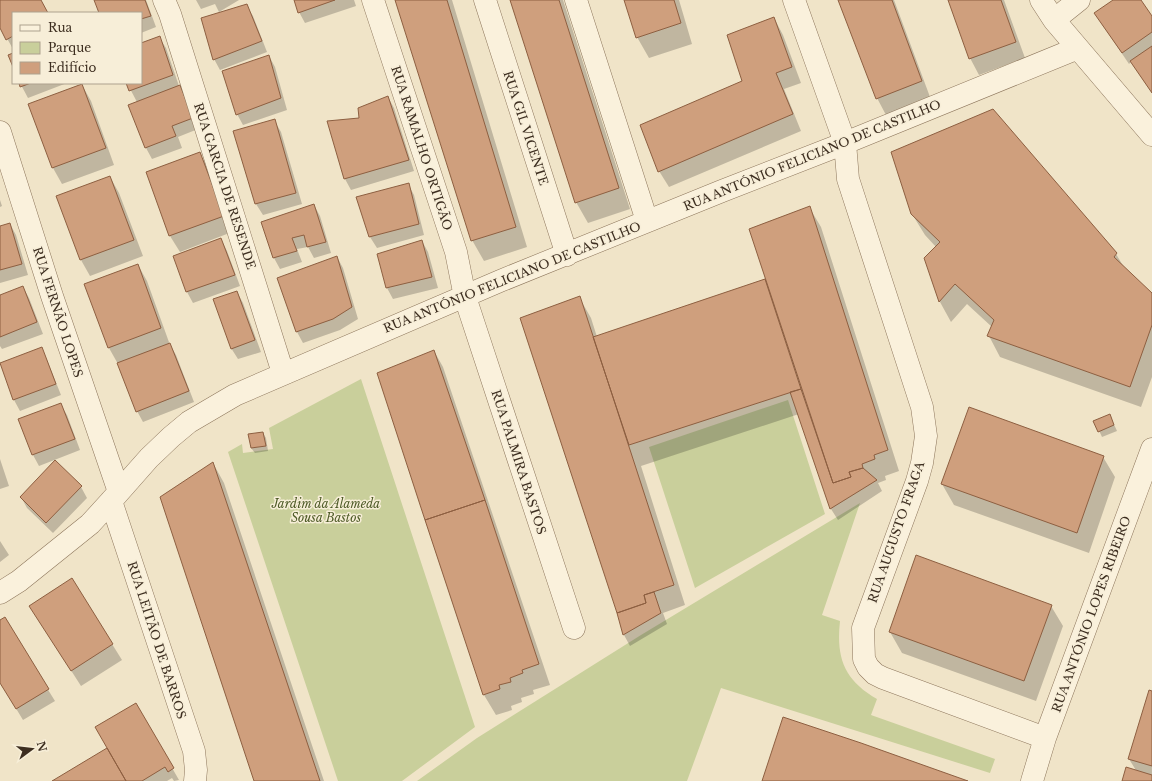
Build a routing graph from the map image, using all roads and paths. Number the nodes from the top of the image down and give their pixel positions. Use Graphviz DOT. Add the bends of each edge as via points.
graph roads {
  1 [pos="164,0"];
  2 [pos="373,0"];
  3 [pos="485,0"];
  4 [pos="576,0"];
  5 [pos="794,0"];
  6 [pos="1041,0"];
  7 [pos="1079,0"];
  8 [pos="1054,20"];
  9 [pos="1078,48"];
  10 [pos="0,132"];
  11 [pos="1152,135"];
  12 [pos="845,143"];
  13 [pos="647,222"];
  14 [pos="567,255"];
  15 [pos="465,296"];
  16 [pos="283,373"];
  17 [pos="1152,449"];
  18 [pos="115,496"];
  19 [pos="0,593"];
  20 [pos="574,628"];
  21 [pos="1045,738"];
  22 [pos="195,781"];
  23 [pos="1032,781"];
  1 -- 16 [label="street, RUA GARCIA DE RESENDE"];
  2 -- 15 [label="street, RUA RAMALHO ORTIGÃO" via="456,252"];
  3 -- 14 [label="street, RUA GIL VICENTE"];
  4 -- 13 [label="street"];
  5 -- 12 [label="street, RUA AUGUSTO FRAGA"];
  6 -- 8 [label="street"];
  7 -- 8 [label="street"];
  8 -- 9 [label="street"];
  9 -- 11 [label="street"];
  9 -- 12 [label="street, RUA ANTÓNIO FELICIANO DE CASTILHO"];
  10 -- 18 [label="street, RUA FERNÃO LOPES"];
  12 -- 13 [label="street, RUA ANTÓNIO FELICIANO DE CASTILHO"];
  12 -- 21 [label="street, RUA AUGUSTO FRAGA" via="848,179 922,407 926,436 922,463 863,628 864,659 875,674 883,678"];
  13 -- 14 [label="street, RUA ANTÓNIO FELICIANO DE CASTILHO"];
  14 -- 15 [label="street, RUA ANTÓNIO FELICIANO DE CASTILHO"];
  15 -- 16 [label="street, RUA ANTÓNIO FELICIANO DE CASTILHO"];
  15 -- 20 [label="street, RUA PALMIRA BASTOS"];
  16 -- 18 [label="street, RUA ANTÓNIO FELICIANO DE CASTILHO" via="235,395 189,422 149,458"];
  17 -- 21 [label="street, RUA ANTÓNIO LOPES RIBEIRO"];
  18 -- 19 [label="street, RUA ANTÓNIO FELICIANO DE CASTILHO" via="90,524 19,581"];
  18 -- 22 [label="street, RUA LEITÃO DE BARROS" via="194,751"];
  21 -- 23 [label="street, RUA ANTÓNIO LOPES RIBEIRO"];
}
